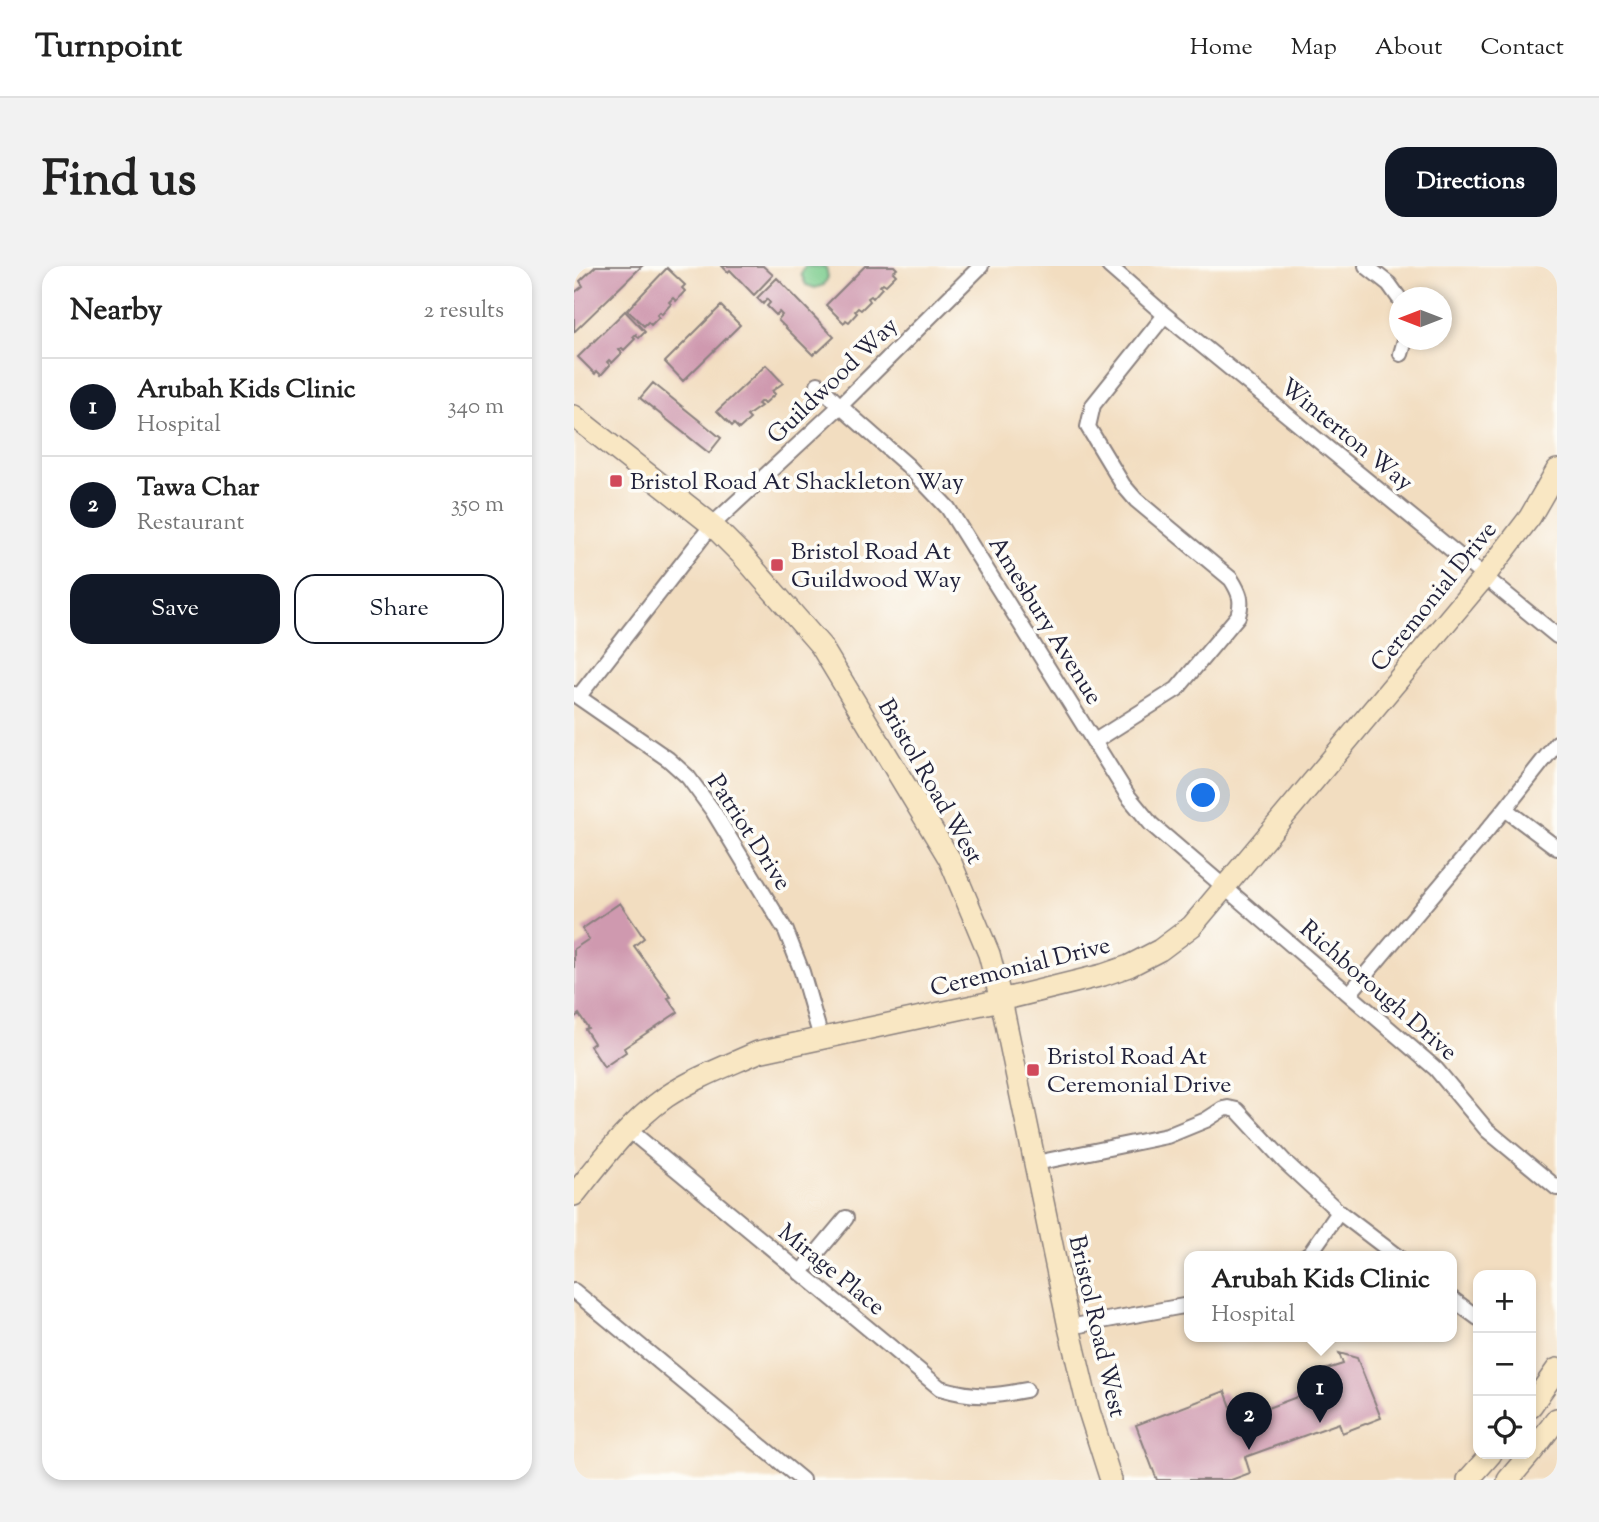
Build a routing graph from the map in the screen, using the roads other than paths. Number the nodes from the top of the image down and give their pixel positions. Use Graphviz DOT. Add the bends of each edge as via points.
graph roads {
  1 [pos="981,266"];
  2 [pos="1109,266"];
  3 [pos="1366,266"];
  4 [pos="1391,287"];
  5 [pos="1165,316"];
  6 [pos="1402,350"];
  7 [pos="1401,354"];
  8 [pos="818,384"];
  9 [pos="840,407"];
  10 [pos="574,416"];
  11 [pos="1557,470"];
  12 [pos="712,524"];
  13 [pos="1485,576"];
  14 [pos="1557,636"];
  15 [pos="576,695"];
  16 [pos="1095,741"];
  17 [pos="1557,743"];
  18 [pos="1505,809"];
  19 [pos="1557,848"];
  20 [pos="1226,888"];
  21 [pos="1350,993"];
  22 [pos="1001,1000"];
  23 [pos="821,1038"];
  24 [pos="629,1130"];
  25 [pos="1036,1163"];
  26 [pos="1557,1188"];
  27 [pos="574,1195"];
  28 [pos="1339,1212"];
  29 [pos="846,1218"];
  30 [pos="1312,1251"];
  31 [pos="1390,1251"];
  32 [pos="800,1273"];
  33 [pos="574,1291"];
  34 [pos="1457,1302"];
  35 [pos="1184,1306"];
  36 [pos="1473,1314"];
  37 [pos="1069,1328"];
  38 [pos="1557,1369"];
  39 [pos="1026,1390"];
  40 [pos="1536,1399"];
  41 [pos="1557,1419"];
  42 [pos="1536,1445"];
  43 [pos="1487,1459"];
  44 [pos="1525,1459"];
  45 [pos="802,1480"];
  46 [pos="1111,1480"];
  47 [pos="1468,1480"];
  48 [pos="1508,1480"];
  1 -- 9 [label="street, Guildwood Way"];
  2 -- 5 [label="street, Winterton Way"];
  3 -- 4 [label="street"];
  5 -- 13 [label="street, Winterton Way"];
  5 -- 16 [label="street" via="1093,405 1088,427 1136,500 1231,579 1242,603 1238,616 1178,689"];
  6 -- 7 [label="street"];
  8 -- 9 [label="street, Amesbury Avenue"];
  9 -- 12 [label="street, Guildwood Way"];
  9 -- 16 [label="street, Amesbury Avenue" via="908,465 947,508"];
  10 -- 12 [label="street, Bristol Road West"];
  11 -- 13 [label="street, Ceremonial Drive" via="1530,517"];
  12 -- 15 [label="street, Guildwood Way"];
  12 -- 22 [label="street, Bristol Road West" via="821,646 949,858 989,954"];
  13 -- 14 [label="street, Winterton Way"];
  13 -- 20 [label="street, Ceremonial Drive"];
  15 -- 23 [label="street, Patriot Drive" via="668,759 713,811 786,931"];
  16 -- 20 [label="street, Amesbury Avenue" via="1128,796 1152,824"];
  17 -- 18 [label="street"];
  18 -- 19 [label="street"];
  18 -- 21 [label="street"];
  20 -- 21 [label="street, Richborough Drive"];
  20 -- 22 [label="street, Ceremonial Drive" via="1192,926 1129,966"];
  21 -- 26 [label="street, Richborough Drive" via="1436,1069 1487,1130"];
  22 -- 23 [label="street, Ceremonial Drive"];
  22 -- 25 [label="street, Bristol Road West"];
  23 -- 24 [label="street, Ceremonial Drive" via="758,1052 720,1068 666,1097"];
  24 -- 27 [label="street, Ceremonial Drive"];
  24 -- 32 [label="street, Mirage Place"];
  25 -- 28 [label="street" via="1167,1136 1228,1108 1247,1117 1285,1162"];
  25 -- 37 [label="street, Bristol Road West"];
  28 -- 30 [label="street"];
  28 -- 31 [label="street"];
  29 -- 32 [label="street"];
  32 -- 39 [label="street, Mirage Place" via="940,1388 968,1396"];
  33 -- 45 [label="street"];
  34 -- 36 [label="street"];
  35 -- 37 [label="street"];
  37 -- 46 [label="street, Bristol Road West"];
  38 -- 40 [label="street"];
  41 -- 42 [label="street"];
  43 -- 47 [label="street"];
  44 -- 48 [label="street"];
}
